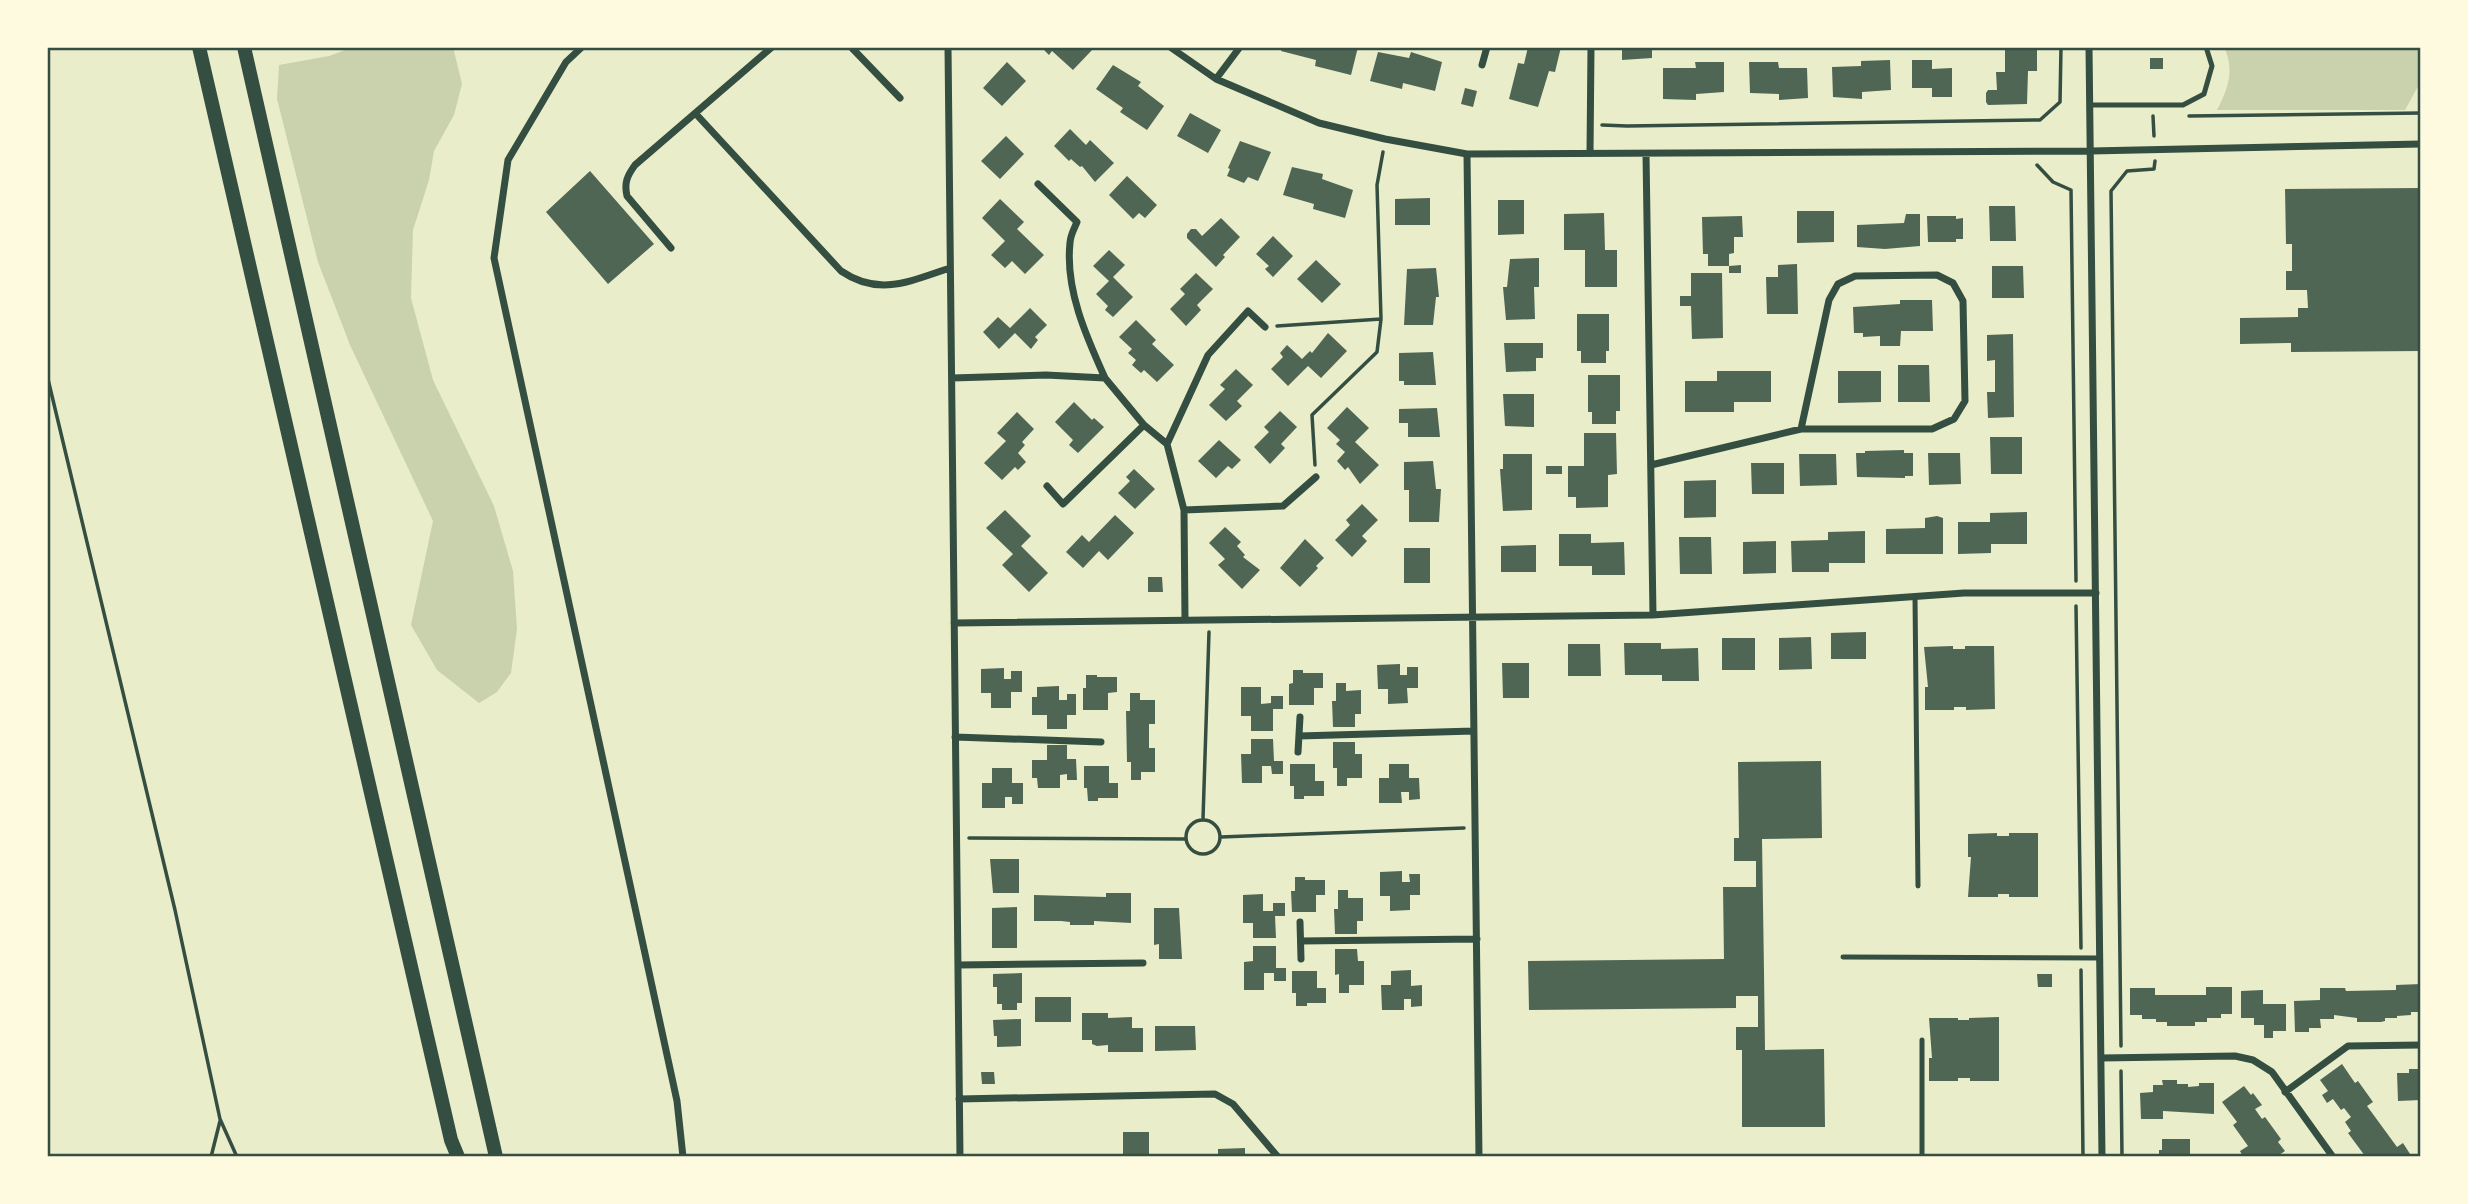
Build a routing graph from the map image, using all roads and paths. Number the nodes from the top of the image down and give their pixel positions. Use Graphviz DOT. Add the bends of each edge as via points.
graph roads {
  1 [pos="199,47"];
  2 [pos="244,47"];
  3 [pos="582,47"];
  4 [pos="772,47"];
  5 [pos="851,47"];
  6 [pos="948,47"];
  7 [pos="1170,47"];
  8 [pos="1240,47"];
  9 [pos="1487,47"];
  10 [pos="1591,47"];
  11 [pos="2061,47"];
  12 [pos="2089,47"];
  13 [pos="2206,47"];
  14 [pos="1482,65"];
  15 [pos="1216,79"];
  16 [pos="900,98"];
  17 [pos="2090,105"];
  18 [pos="2421,113"];
  19 [pos="696,114"];
  20 [pos="2165,116"];
  21 [pos="2177,116"];
  22 [pos="1590,124"];
  23 [pos="1385,139"];
  24 [pos="2421,144"];
  25 [pos="2091,150"];
  26 [pos="2155,150"];
  27 [pos="2024,151"];
  28 [pos="1590,153"];
  29 [pos="1467,154"];
  30 [pos="1646,154"];
  31 [pos="1038,184"];
  32 [pos="671,248"];
  33 [pos="950,268"];
  34 [pos="1381,319"];
  35 [pos="1265,327"];
  36 [pos="47,375"];
  37 [pos="952,378"];
  38 [pos="1105,378"];
  39 [pos="1144,425"];
  40 [pos="1801,429"];
  41 [pos="1167,444"];
  42 [pos="1651,465"];
  43 [pos="1316,477"];
  44 [pos="1047,486"];
  45 [pos="1184,510"];
  46 [pos="2076,593"];
  47 [pos="2096,593"];
  48 [pos="1915,597"];
  49 [pos="1653,615"];
  50 [pos="1473,618"];
  51 [pos="1185,620"];
  52 [pos="1209,620"];
  53 [pos="954,622"];
  54 [pos="1300,717"];
  55 [pos="1474,731"];
  56 [pos="1299,736"];
  57 [pos="955,737"];
  58 [pos="1101,742"];
  59 [pos="1298,752"];
  60 [pos="1203,819"];
  61 [pos="1475,828"];
  62 [pos="1221,836"];
  63 [pos="956,838"];
  64 [pos="1186,839"];
  65 [pos="1918,886"];
  66 [pos="1300,922"];
  67 [pos="1477,939"];
  68 [pos="1301,941"];
  69 [pos="1843,957"];
  70 [pos="2081,957"];
  71 [pos="2100,957"];
  72 [pos="1301,959"];
  73 [pos="1143,963"];
  74 [pos="958,965"];
  75 [pos="1922,1040"];
  76 [pos="2421,1045"];
  77 [pos="2101,1058"];
  78 [pos="2121,1058"];
  79 [pos="2285,1092"];
  80 [pos="959,1099"];
  81 [pos="220,1119"];
  82 [pos="211,1157"];
  83 [pos="237,1157"];
  84 [pos="458,1157"];
  85 [pos="496,1157"];
  86 [pos="683,1157"];
  87 [pos="960,1157"];
  88 [pos="1278,1157"];
  89 [pos="1479,1157"];
  90 [pos="1922,1157"];
  91 [pos="2083,1157"];
  92 [pos="2102,1157"];
  93 [pos="2122,1157"];
  94 [pos="2333,1157"];
  1 -- 84 [label="main road"];
  2 -- 85 [label="main road"];
  3 -- 86 [label="street" via="566,62 508,160 494,258 677,1101"];
  4 -- 19 [label="street"];
  5 -- 16 [label="street"];
  6 -- 33 [label="street"];
  7 -- 15 [label="street"];
  8 -- 15 [label="street"];
  9 -- 14 [label="street"];
  10 -- 22 [label="street"];
  11 -- 22 [label="path" via="2060,102 2040,120"];
  12 -- 17 [label="street"];
  13 -- 17 [label="lane" via="2212,66 2204,94 2183,105"];
  15 -- 23 [label="street" via="1319,122"];
  17 -- 25 [label="street"];
  18 -- 21 [label="path"];
  19 -- 32 [label="street" via="627,176 627,196"];
  19 -- 33 [label="street" via="855,281 895,286"];
  20 -- 26 [label="path" via="2152,116"];
  22 -- 28 [label="street"];
  23 -- 29 [label="street"];
  23 -- 34 [label="path" via="1377,185"];
  24 -- 26 [label="street"];
  25 -- 26 [label="street"];
  25 -- 27 [label="street"];
  25 -- 47 [label="street"];
  26 -- 78 [label="path" via="2154,169 2127,171 2111,191"];
  27 -- 30 [label="street"];
  27 -- 46 [label="path" via="2053,182 2071,190"];
  28 -- 29 [label="street"];
  28 -- 30 [label="street"];
  29 -- 50 [label="street"];
  30 -- 42 [label="street"];
  31 -- 38 [label="street" via="1077,222 1069,241 1072,283 1084,331"];
  33 -- 37 [label="street"];
  34 -- 35 [label="path"];
  34 -- 43 [label="path" via="1377,352 1312,415"];
  35 -- 41 [label="street" via="1248,311 1208,355"];
  36 -- 81 [label="path" via="175,910"];
  37 -- 38 [label="street"];
  37 -- 53 [label="street"];
  38 -- 39 [label="street"];
  39 -- 41 [label="street"];
  39 -- 44 [label="street" via="1063,504"];
  40 -- 40 [label="street" via="1932,429 1954,419 1965,401 1963,301 1953,283 1937,275 1855,276 1838,284 1829,300"];
  40 -- 42 [label="street"];
  41 -- 45 [label="street"];
  42 -- 49 [label="street"];
  43 -- 45 [label="street" via="1283,506"];
  45 -- 51 [label="street"];
  46 -- 47 [label="street"];
  46 -- 48 [label="street"];
  46 -- 70 [label="path"];
  47 -- 71 [label="street"];
  48 -- 49 [label="street"];
  48 -- 65 [label="lane"];
  49 -- 50 [label="street"];
  50 -- 52 [label="street"];
  50 -- 55 [label="street"];
  51 -- 52 [label="street"];
  51 -- 53 [label="street"];
  52 -- 60 [label="path"];
  53 -- 57 [label="street"];
  54 -- 56 [label="street"];
  55 -- 56 [label="street"];
  55 -- 61 [label="street"];
  56 -- 59 [label="street"];
  57 -- 58 [label="street"];
  57 -- 63 [label="street"];
  60 -- 62 [label="path" via="1213,822"];
  60 -- 64 [label="path" via="1192,823"];
  61 -- 62 [label="path"];
  61 -- 67 [label="street"];
  62 -- 64 [label="path" via="1208,854 1196,853"];
  63 -- 64 [label="path"];
  63 -- 74 [label="street"];
  66 -- 68 [label="street"];
  67 -- 68 [label="street"];
  67 -- 89 [label="street"];
  68 -- 72 [label="street"];
  69 -- 70 [label="lane"];
  70 -- 71 [label="lane"];
  70 -- 91 [label="path"];
  71 -- 77 [label="street"];
  73 -- 74 [label="street"];
  74 -- 80 [label="street"];
  75 -- 90 [label="lane"];
  76 -- 79 [label="street" via="2348,1046"];
  77 -- 78 [label="street"];
  77 -- 92 [label="street"];
  78 -- 79 [label="street" via="2235,1056 2253,1060 2272,1073"];
  78 -- 93 [label="path"];
  79 -- 94 [label="street"];
  80 -- 87 [label="street"];
  80 -- 88 [label="street" via="1214,1094 1233,1104"];
  81 -- 82 [label="path"];
  81 -- 83 [label="path"];
}
